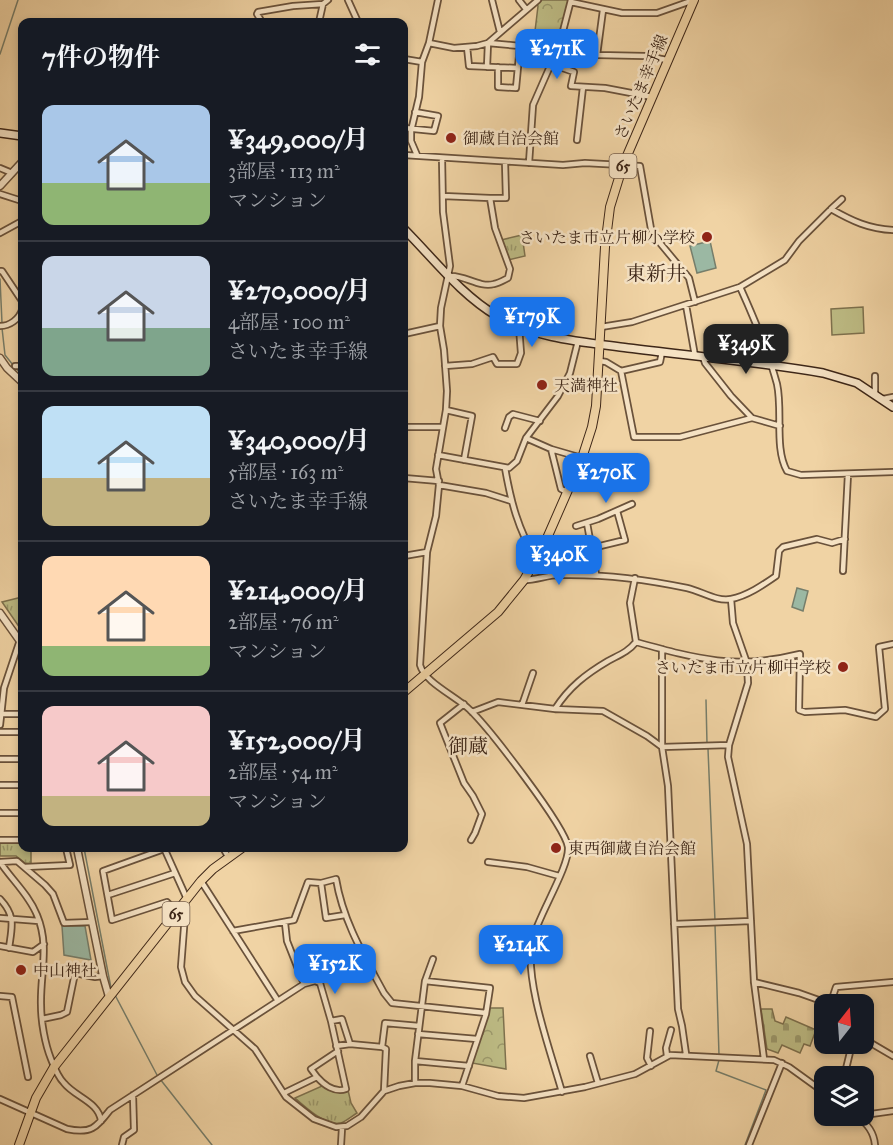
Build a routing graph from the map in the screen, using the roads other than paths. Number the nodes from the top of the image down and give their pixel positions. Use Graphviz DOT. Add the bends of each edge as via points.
graph roads {
  1 [pos="290,0"];
  2 [pos="348,0"];
  3 [pos="438,0"];
  4 [pos="492,0"];
  5 [pos="519,0"];
  6 [pos="538,0"];
  7 [pos="694,0"];
  8 [pos="571,1"];
  9 [pos="326,2"];
  10 [pos="293,6"];
  11 [pos="526,9"];
  12 [pos="603,10"];
  13 [pos="260,18"];
  14 [pos="320,18"];
  15 [pos="356,18"];
  16 [pos="500,32"];
  17 [pos="429,43"];
  18 [pos="488,43"];
  19 [pos="467,47"];
  20 [pos="408,60"];
  21 [pos="667,60"];
  22 [pos="422,62"];
  23 [pos="551,64"];
  24 [pos="487,67"];
  25 [pos="498,67"];
  26 [pos="518,68"];
  27 [pos="583,87"];
  28 [pos="652,97"];
  29 [pos="415,112"];
  30 [pos="408,130"];
  31 [pos="411,130"];
  32 [pos="0,133"];
  33 [pos="18,135"];
  34 [pos="577,140"];
  35 [pos="408,141"];
  36 [pos="411,141"];
  37 [pos="408,155"];
  38 [pos="417,155"];
  39 [pos="442,158"];
  40 [pos="506,162"];
  41 [pos="529,163"];
  42 [pos="623,165"];
  43 [pos="18,166"];
  44 [pos="0,168"];
  45 [pos="12,173"];
  46 [pos="0,186"];
  47 [pos="0,194"];
  48 [pos="443,196"];
  49 [pos="490,198"];
  50 [pos="842,199"];
  51 [pos="18,200"];
  52 [pos="831,209"];
  53 [pos="18,223"];
  54 [pos="893,230"];
  55 [pos="0,233"];
  56 [pos="408,233"];
  57 [pos="0,271"];
  58 [pos="450,276"];
  59 [pos="740,287"];
  60 [pos="18,295"];
  61 [pos="695,302"];
  62 [pos="686,305"];
  63 [pos="18,317"];
  64 [pos="0,326"];
  65 [pos="440,326"];
  66 [pos="519,327"];
  67 [pos="601,327"];
  68 [pos="408,333"];
  69 [pos="578,341"];
  70 [pos="600,344"];
  71 [pos="662,352"];
  72 [pos="699,356"];
  73 [pos="0,358"];
  74 [pos="600,361"];
  75 [pos="445,366"];
  76 [pos="771,366"];
  77 [pos="621,371"];
  78 [pos="875,376"];
  79 [pos="18,378"];
  80 [pos="875,393"];
  81 [pos="893,397"];
  82 [pos="883,399"];
  83 [pos="893,407"];
  84 [pos="446,410"];
  85 [pos="752,418"];
  86 [pos="540,421"];
  87 [pos="780,426"];
  88 [pos="408,427"];
  89 [pos="443,427"];
  90 [pos="505,428"];
  91 [pos="526,438"];
  92 [pos="551,449"];
  93 [pos="438,455"];
  94 [pos="582,458"];
  95 [pos="465,460"];
  96 [pos="505,468"];
  97 [pos="893,472"];
  98 [pos="848,474"];
  99 [pos="408,479"];
  100 [pos="439,483"];
  101 [pos="567,492"];
  102 [pos="511,501"];
  103 [pos="632,504"];
  104 [pos="617,511"];
  105 [pos="587,523"];
  106 [pos="576,526"];
  107 [pos="845,539"];
  108 [pos="592,549"];
  109 [pos="427,552"];
  110 [pos="408,555"];
  111 [pos="536,560"];
  112 [pos="843,571"];
  113 [pos="596,574"];
  114 [pos="636,578"];
  115 [pos="524,580"];
  116 [pos="731,599"];
  117 [pos="0,613"];
  118 [pos="18,638"];
  119 [pos="636,642"];
  120 [pos="893,644"];
  121 [pos="18,650"];
  122 [pos="663,650"];
  123 [pos="747,663"];
  124 [pos="533,673"];
  125 [pos="425,675"];
  126 [pos="408,689"];
  127 [pos="464,704"];
  128 [pos="522,705"];
  129 [pos="555,709"];
  130 [pos="472,712"];
  131 [pos="2,714"];
  132 [pos="18,714"];
  133 [pos="0,725"];
  134 [pos="0,732"];
  135 [pos="18,732"];
  136 [pos="729,745"];
  137 [pos="662,747"];
  138 [pos="0,759"];
  139 [pos="18,759"];
  140 [pos="0,785"];
  141 [pos="18,785"];
  142 [pos="0,813"];
  143 [pos="18,813"];
  144 [pos="0,840"];
  145 [pos="18,840"];
  146 [pos="471,840"];
  147 [pos="67,852"];
  148 [pos="78,852"];
  149 [pos="153,852"];
  150 [pos="166,852"];
  151 [pos="225,852"];
  152 [pos="237,852"];
  153 [pos="229,859"];
  154 [pos="0,862"];
  155 [pos="488,862"];
  156 [pos="24,867"];
  157 [pos="175,873"];
  158 [pos="559,876"];
  159 [pos="201,881"];
  160 [pos="321,884"];
  161 [pos="108,895"];
  162 [pos="0,899"];
  163 [pos="185,902"];
  164 [pos="177,912"];
  165 [pos="345,915"];
  166 [pos="0,918"];
  167 [pos="12,919"];
  168 [pos="39,921"];
  169 [pos="751,921"];
  170 [pos="92,922"];
  171 [pos="285,923"];
  172 [pos="674,924"];
  173 [pos="233,931"];
  174 [pos="44,944"];
  175 [pos="0,946"];
  176 [pos="9,948"];
  177 [pos="433,959"];
  178 [pos="102,976"];
  179 [pos="425,981"];
  180 [pos="754,982"];
  181 [pos="893,982"];
  182 [pos="304,984"];
  183 [pos="112,993"];
  184 [pos="834,994"];
  185 [pos="0,996"];
  186 [pos="814,999"];
  187 [pos="278,1001"];
  188 [pos="421,1007"];
  189 [pos="486,1013"];
  190 [pos="42,1019"];
  191 [pos="331,1021"];
  192 [pos="419,1026"];
  193 [pos="232,1030"];
  194 [pos="671,1030"];
  195 [pos="650,1031"];
  196 [pos="418,1034"];
  197 [pos="477,1039"];
  198 [pos="350,1044"];
  199 [pos="874,1045"];
  200 [pos="382,1047"];
  201 [pos="337,1048"];
  202 [pos="686,1054"];
  203 [pos="590,1056"];
  204 [pos="667,1056"];
  205 [pos="893,1056"];
  206 [pos="764,1059"];
  207 [pos="415,1061"];
  208 [pos="782,1063"];
  209 [pos="54,1066"];
  210 [pos="469,1066"];
  211 [pos="651,1066"];
  212 [pos="28,1077"];
  213 [pos="317,1077"];
  214 [pos="415,1083"];
  215 [pos="598,1083"];
  216 [pos="814,1085"];
  217 [pos="462,1086"];
  218 [pos="384,1091"];
  219 [pos="562,1092"];
  220 [pos="284,1093"];
  221 [pos="133,1095"];
  222 [pos="0,1099"];
  223 [pos="893,1111"];
  224 [pos="29,1114"];
  225 [pos="874,1114"];
  226 [pos="101,1121"];
  227 [pos="867,1126"];
  228 [pos="342,1128"];
  229 [pos="19,1145"];
  230 [pos="122,1145"];
  231 [pos="341,1145"];
  232 [pos="749,1145"];
  233 [pos="875,1145"];
  1 -- 10 [label="street"];
  2 -- 15 [label="street"];
  3 -- 17 [label="street"];
  4 -- 16 [label="street"];
  5 -- 11 [label="street"];
  6 -- 11 [label="street"];
  7 -- 12 [label="street" via="657,13"];
  7 -- 21 [label="main road, さいたま幸手線 / 65"];
  8 -- 12 [label="street"];
  8 -- 23 [label="street"];
  9 -- 10 [label="street"];
  9 -- 14 [label="street"];
  10 -- 13 [label="street" via="258,12"];
  11 -- 16 [label="street"];
  12 -- 21 [label="street" via="597,55"];
  16 -- 18 [label="street"];
  17 -- 19 [label="street"];
  17 -- 22 [label="street"];
  18 -- 19 [label="street"];
  18 -- 24 [label="street"];
  18 -- 26 [label="street" via="520,46"];
  19 -- 24 [label="street" via="469,66"];
  20 -- 22 [label="street"];
  21 -- 28 [label="main road, さいたま幸手線 / 65"];
  22 -- 29 [label="street"];
  23 -- 27 [label="street" via="574,72 571,86"];
  23 -- 41 [label="street" via="532,105"];
  24 -- 25 [label="street"];
  25 -- 26 [label="street"];
  25 -- 26 [label="street" via="498,87 516,88"];
  27 -- 28 [label="street"];
  27 -- 34 [label="street"];
  28 -- 42 [label="main road, さいたま幸手線 / 65"];
  29 -- 31 [label="street"];
  29 -- 31 [label="street" via="438,116 434,131"];
  30 -- 31 [label="street"];
  31 -- 36 [label="street"];
  32 -- 33 [label="main road"];
  35 -- 36 [label="street"];
  36 -- 38 [label="street"];
  37 -- 38 [label="street"];
  38 -- 39 [label="street"];
  39 -- 40 [label="street"];
  39 -- 48 [label="street"];
  40 -- 41 [label="street"];
  40 -- 49 [label="street" via="506,198"];
  41 -- 42 [label="street"];
  42 -- 61 [label="street" via="640,166 651,229 689,278"];
  42 -- 67 [label="main road, さいたま幸手線 / 65" via="607,224"];
  43 -- 45 [label="street"];
  44 -- 45 [label="street"];
  45 -- 46 [label="street"];
  47 -- 51 [label="street"];
  48 -- 49 [label="street"];
  48 -- 58 [label="street"];
  49 -- 58 [label="street" via="495,228 510,269 508,278 492,285"];
  50 -- 52 [label="street"];
  52 -- 54 [label="street" via="855,223"];
  52 -- 59 [label="street" via="785,260"];
  53 -- 55 [label="street"];
  56 -- 58 [label="main road"];
  57 -- 60 [label="street"];
  58 -- 65 [label="street"];
  58 -- 66 [label="main road" via="483,307"];
  59 -- 61 [label="street"];
  59 -- 76 [label="street"];
  61 -- 62 [label="street"];
  62 -- 67 [label="street"];
  62 -- 72 [label="street"];
  63 -- 64 [label="street"];
  65 -- 68 [label="street"];
  65 -- 75 [label="street"];
  66 -- 69 [label="main road"];
  66 -- 75 [label="street" via="521,353 517,364 497,364 493,357"];
  67 -- 70 [label="main road, さいたま幸手線 / 65"];
  69 -- 70 [label="main road"];
  69 -- 86 [label="street" via="570,373"];
  70 -- 71 [label="main road"];
  70 -- 74 [label="main road, さいたま幸手線 / 65"];
  71 -- 72 [label="main road"];
  71 -- 77 [label="street" via="660,362"];
  72 -- 76 [label="main road"];
  72 -- 85 [label="street"];
  73 -- 79 [label="street"];
  74 -- 77 [label="street"];
  74 -- 94 [label="main road, さいたま幸手線 / 65" via="594,418"];
  75 -- 84 [label="street"];
  76 -- 80 [label="main road" via="835,376"];
  76 -- 87 [label="street" via="780,404"];
  77 -- 85 [label="street" via="634,437 680,438"];
  78 -- 80 [label="street"];
  80 -- 82 [label="main road"];
  81 -- 82 [label="street"];
  82 -- 83 [label="main road"];
  84 -- 89 [label="street"];
  84 -- 95 [label="street" via="472,416"];
  85 -- 87 [label="street"];
  86 -- 90 [label="street" via="513,414"];
  86 -- 91 [label="street"];
  87 -- 98 [label="street" via="787,471 801,475"];
  88 -- 89 [label="street"];
  89 -- 93 [label="street"];
  91 -- 92 [label="street"];
  91 -- 96 [label="street" via="517,461"];
  92 -- 94 [label="street"];
  92 -- 101 [label="street" via="561,489"];
  93 -- 95 [label="street"];
  93 -- 100 [label="street"];
  94 -- 101 [label="main road, さいたま幸手線 / 65"];
  95 -- 96 [label="street"];
  96 -- 102 [label="street"];
  97 -- 98 [label="street"];
  98 -- 107 [label="street"];
  99 -- 100 [label="street"];
  100 -- 102 [label="street"];
  100 -- 109 [label="street"];
  101 -- 111 [label="main road, さいたま幸手線 / 65"];
  102 -- 111 [label="street" via="523,538"];
  103 -- 104 [label="street"];
  104 -- 105 [label="street"];
  104 -- 108 [label="street" via="625,540"];
  105 -- 106 [label="street"];
  105 -- 108 [label="street"];
  107 -- 112 [label="street"];
  107 -- 116 [label="street" via="832,543 817,539 783,548 779,551 776,576"];
  108 -- 113 [label="street"];
  109 -- 110 [label="street"];
  109 -- 125 [label="street" via="420,658"];
  111 -- 115 [label="main road, さいたま幸手線 / 65"];
  113 -- 114 [label="street"];
  113 -- 115 [label="street" via="546,575"];
  114 -- 116 [label="street"];
  114 -- 119 [label="street" via="630,603"];
  115 -- 125 [label="main road, さいたま幸手線 / 65" via="498,612"];
  116 -- 123 [label="street"];
  117 -- 118 [label="street"];
  119 -- 122 [label="street"];
  119 -- 129 [label="street" via="576,683"];
  120 -- 123 [label="street" via="879,647 885,709 876,717 845,710 799,710 800,654"];
  121 -- 131 [label="street" via="4,688"];
  122 -- 123 [label="street" via="712,661"];
  122 -- 137 [label="street"];
  123 -- 136 [label="street" via="748,683"];
  124 -- 128 [label="street"];
  125 -- 126 [label="main road, さいたま幸手線 / 65"];
  125 -- 127 [label="street"];
  127 -- 130 [label="street"];
  127 -- 146 [label="street" via="441,723 464,783 482,814"];
  128 -- 129 [label="street"];
  128 -- 130 [label="street" via="498,702"];
  129 -- 137 [label="street" via="603,711"];
  130 -- 158 [label="street" via="531,786 563,835 568,848"];
  131 -- 132 [label="street"];
  131 -- 133 [label="street"];
  134 -- 135 [label="street"];
  136 -- 137 [label="street"];
  136 -- 169 [label="street" via="728,757 747,844"];
  137 -- 172 [label="street" via="668,786"];
  138 -- 139 [label="street"];
  140 -- 141 [label="street"];
  142 -- 143 [label="street"];
  144 -- 145 [label="street"];
  147 -- 156 [label="street" via="70,865"];
  148 -- 170 [label="street"];
  149 -- 161 [label="street" via="103,871"];
  150 -- 157 [label="street"];
  151 -- 153 [label="street"];
  152 -- 153 [label="main road, 65"];
  153 -- 159 [label="main road, 65"];
  154 -- 156 [label="street" via="17,861"];
  154 -- 168 [label="street"];
  155 -- 158 [label="street"];
  156 -- 170 [label="street" via="53,894 64,922"];
  157 -- 161 [label="street"];
  157 -- 163 [label="street"];
  158 -- 219 [label="street" via="535,929 531,951 537,1005"];
  159 -- 163 [label="main road, 65"];
  159 -- 173 [label="street"];
  160 -- 165 [label="street" via="336,879"];
  160 -- 165 [label="street" via="326,918"];
  160 -- 171 [label="street" via="308,882 294,920"];
  161 -- 164 [label="street" via="112,920 167,903"];
  162 -- 167 [label="street"];
  163 -- 164 [label="main road, 65"];
  163 -- 193 [label="street" via="181,967 185,982"];
  164 -- 183 [label="main road, 65"];
  165 -- 188 [label="street" via="388,1000"];
  166 -- 167 [label="street"];
  167 -- 168 [label="street"];
  167 -- 176 [label="street"];
  168 -- 174 [label="street"];
  169 -- 172 [label="street"];
  169 -- 180 [label="street"];
  170 -- 178 [label="street"];
  171 -- 173 [label="street"];
  171 -- 182 [label="street" via="287,941"];
  172 -- 202 [label="street" via="678,1008"];
  173 -- 187 [label="street"];
  174 -- 176 [label="street" via="33,952"];
  174 -- 190 [label="street"];
  175 -- 176 [label="street"];
  177 -- 179 [label="street"];
  178 -- 183 [label="street"];
  178 -- 190 [label="street" via="75,973 67,1012"];
  179 -- 188 [label="street"];
  179 -- 189 [label="street" via="490,988"];
  180 -- 186 [label="street"];
  180 -- 206 [label="street"];
  181 -- 184 [label="street" via="836,987"];
  182 -- 187 [label="street"];
  182 -- 191 [label="street" via="320,983"];
  183 -- 209 [label="main road, 65"];
  185 -- 212 [label="street" via="12,998"];
  187 -- 193 [label="street"];
  188 -- 189 [label="street"];
  188 -- 192 [label="street"];
  189 -- 197 [label="street"];
  190 -- 209 [label="street"];
  191 -- 198 [label="street" via="342,1019"];
  191 -- 201 [label="street"];
  192 -- 196 [label="street"];
  192 -- 200 [label="street" via="384,1023"];
  193 -- 220 [label="street" via="255,1049"];
  193 -- 221 [label="street"];
  194 -- 204 [label="street"];
  195 -- 211 [label="street" via="647,1060"];
  196 -- 197 [label="street"];
  196 -- 207 [label="street"];
  197 -- 210 [label="street"];
  198 -- 200 [label="street"];
  198 -- 201 [label="street"];
  199 -- 205 [label="street"];
  200 -- 218 [label="street" via="386,1049"];
  201 -- 213 [label="street" via="311,1069"];
  201 -- 213 [label="street" via="345,1089 324,1085"];
  202 -- 204 [label="street"];
  202 -- 206 [label="street"];
  203 -- 215 [label="street"];
  204 -- 211 [label="street"];
  206 -- 208 [label="street"];
  207 -- 210 [label="street"];
  207 -- 214 [label="street"];
  208 -- 216 [label="street"];
  208 -- 232 [label="street"];
  209 -- 224 [label="main road, 65"];
  209 -- 226 [label="street" via="64,1083 99,1112"];
  210 -- 217 [label="street"];
  211 -- 215 [label="street" via="639,1073"];
  213 -- 220 [label="street"];
  214 -- 217 [label="street"];
  214 -- 218 [label="street"];
  215 -- 219 [label="street"];
  217 -- 219 [label="street" via="516,1098"];
  218 -- 228 [label="street" via="361,1117"];
  220 -- 228 [label="street" via="314,1119"];
  221 -- 226 [label="street"];
  221 -- 230 [label="street" via="134,1130 124,1137"];
  222 -- 224 [label="street"];
  223 -- 225 [label="street"];
  224 -- 226 [label="street" via="77,1131 92,1129"];
  224 -- 229 [label="main road, 65"];
  227 -- 233 [label="street" via="874,1135"];
  228 -- 231 [label="street"];
}
